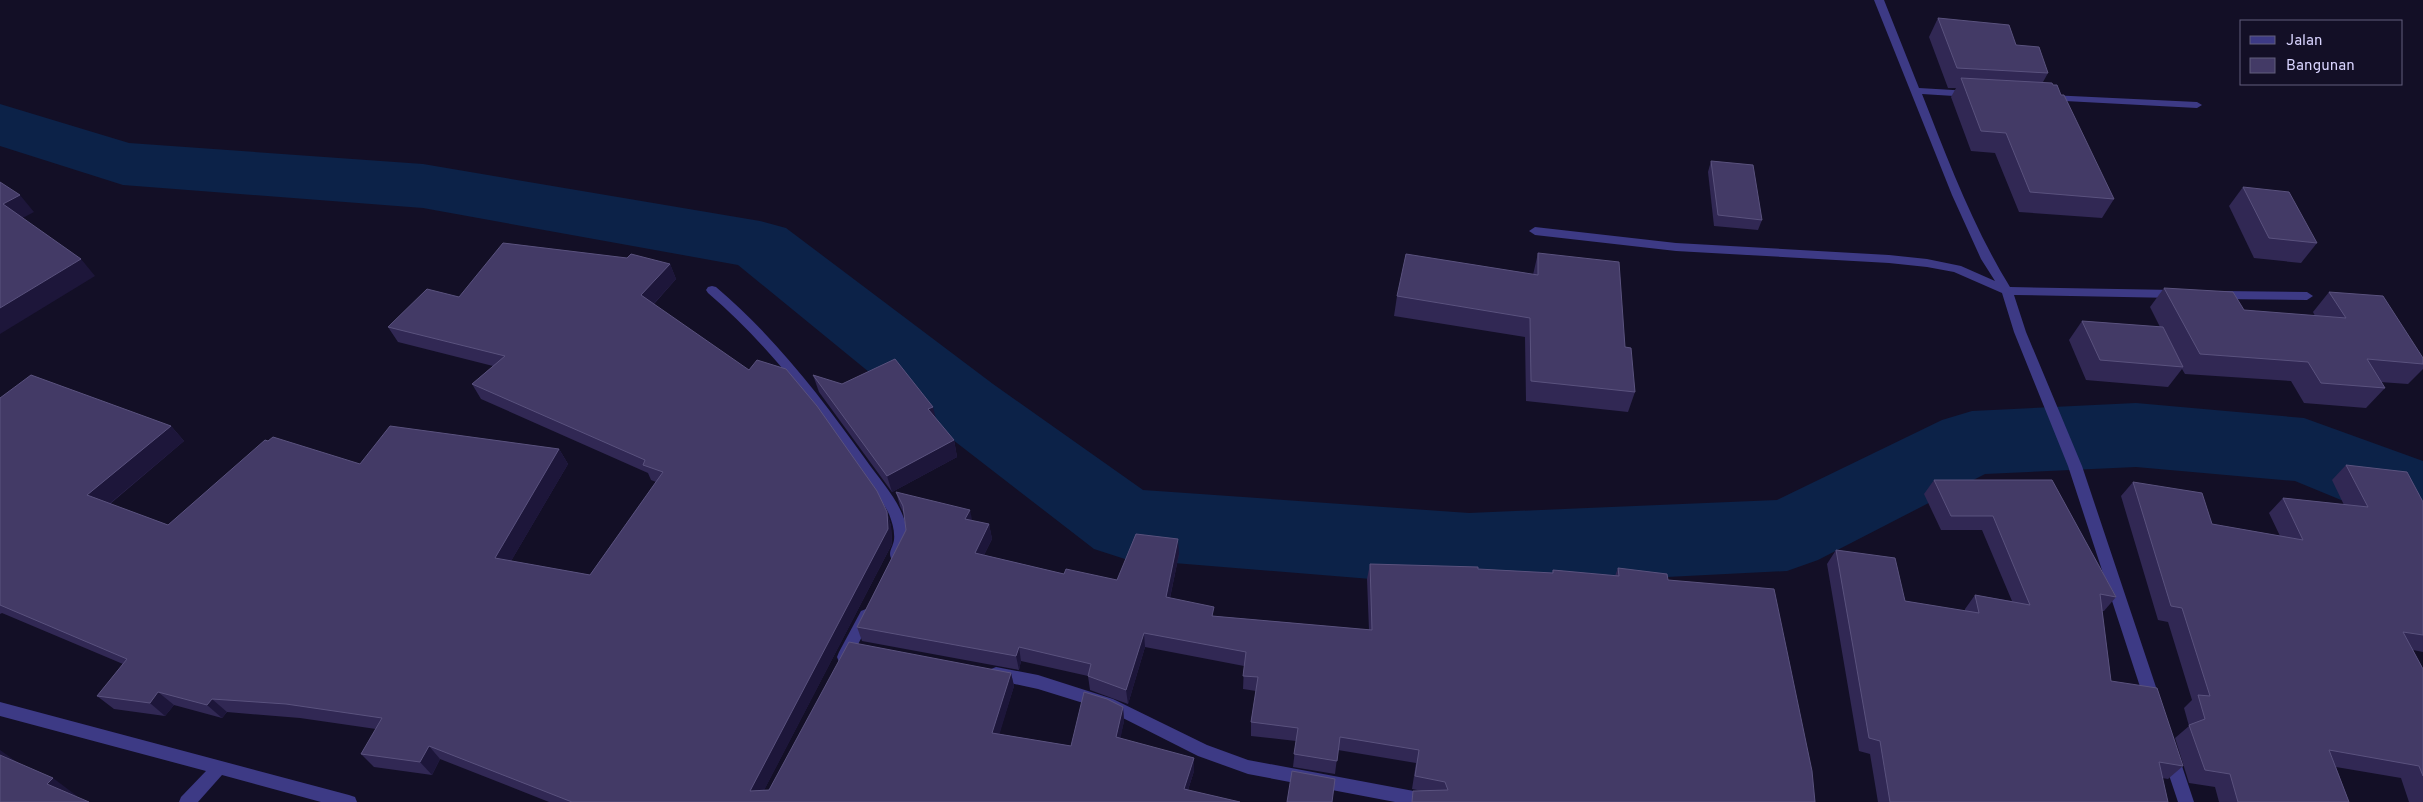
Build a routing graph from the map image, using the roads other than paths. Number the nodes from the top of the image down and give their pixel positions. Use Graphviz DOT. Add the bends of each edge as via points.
graph roads {
  1 [pos="1879,0"];
  2 [pos="1916,91"];
  3 [pos="1984,95"];
  4 [pos="2042,98"];
  5 [pos="2197,105"];
  6 [pos="1535,231"];
  7 [pos="712,290"];
  8 [pos="2007,291"];
  9 [pos="2183,294"];
  10 [pos="2212,295"];
  11 [pos="2307,296"];
  12 [pos="888,570"];
  13 [pos="871,604"];
  14 [pos="849,647"];
  15 [pos="868,651"];
  16 [pos="982,672"];
  17 [pos="835,673"];
  18 [pos="0,710"];
  19 [pos="2158,718"];
  20 [pos="2167,746"];
  21 [pos="218,768"];
  22 [pos="187,802"];
  23 [pos="349,802"];
  24 [pos="1435,802"];
  25 [pos="2186,802"];
  1 -- 2 [label="street"];
  2 -- 3 [label="street"];
  2 -- 8 [label="street" via="1957,195"];
  4 -- 5 [label="street"];
  6 -- 8 [label="street" via="1676,247 1889,259 1956,269"];
  7 -- 12 [label="street" via="756,328 789,365 888,501 902,533 901,544"];
  8 -- 9 [label="street"];
  8 -- 19 [label="street" via="2075,466"];
  10 -- 11 [label="street"];
  13 -- 14 [label="street"];
  14 -- 15 [label="street"];
  14 -- 17 [label="street"];
  16 -- 24 [label="street" via="1038,682 1113,706 1203,751 1248,767"];
  18 -- 21 [label="street"];
  20 -- 25 [label="street"];
  21 -- 22 [label="street"];
  21 -- 23 [label="street"];
}
